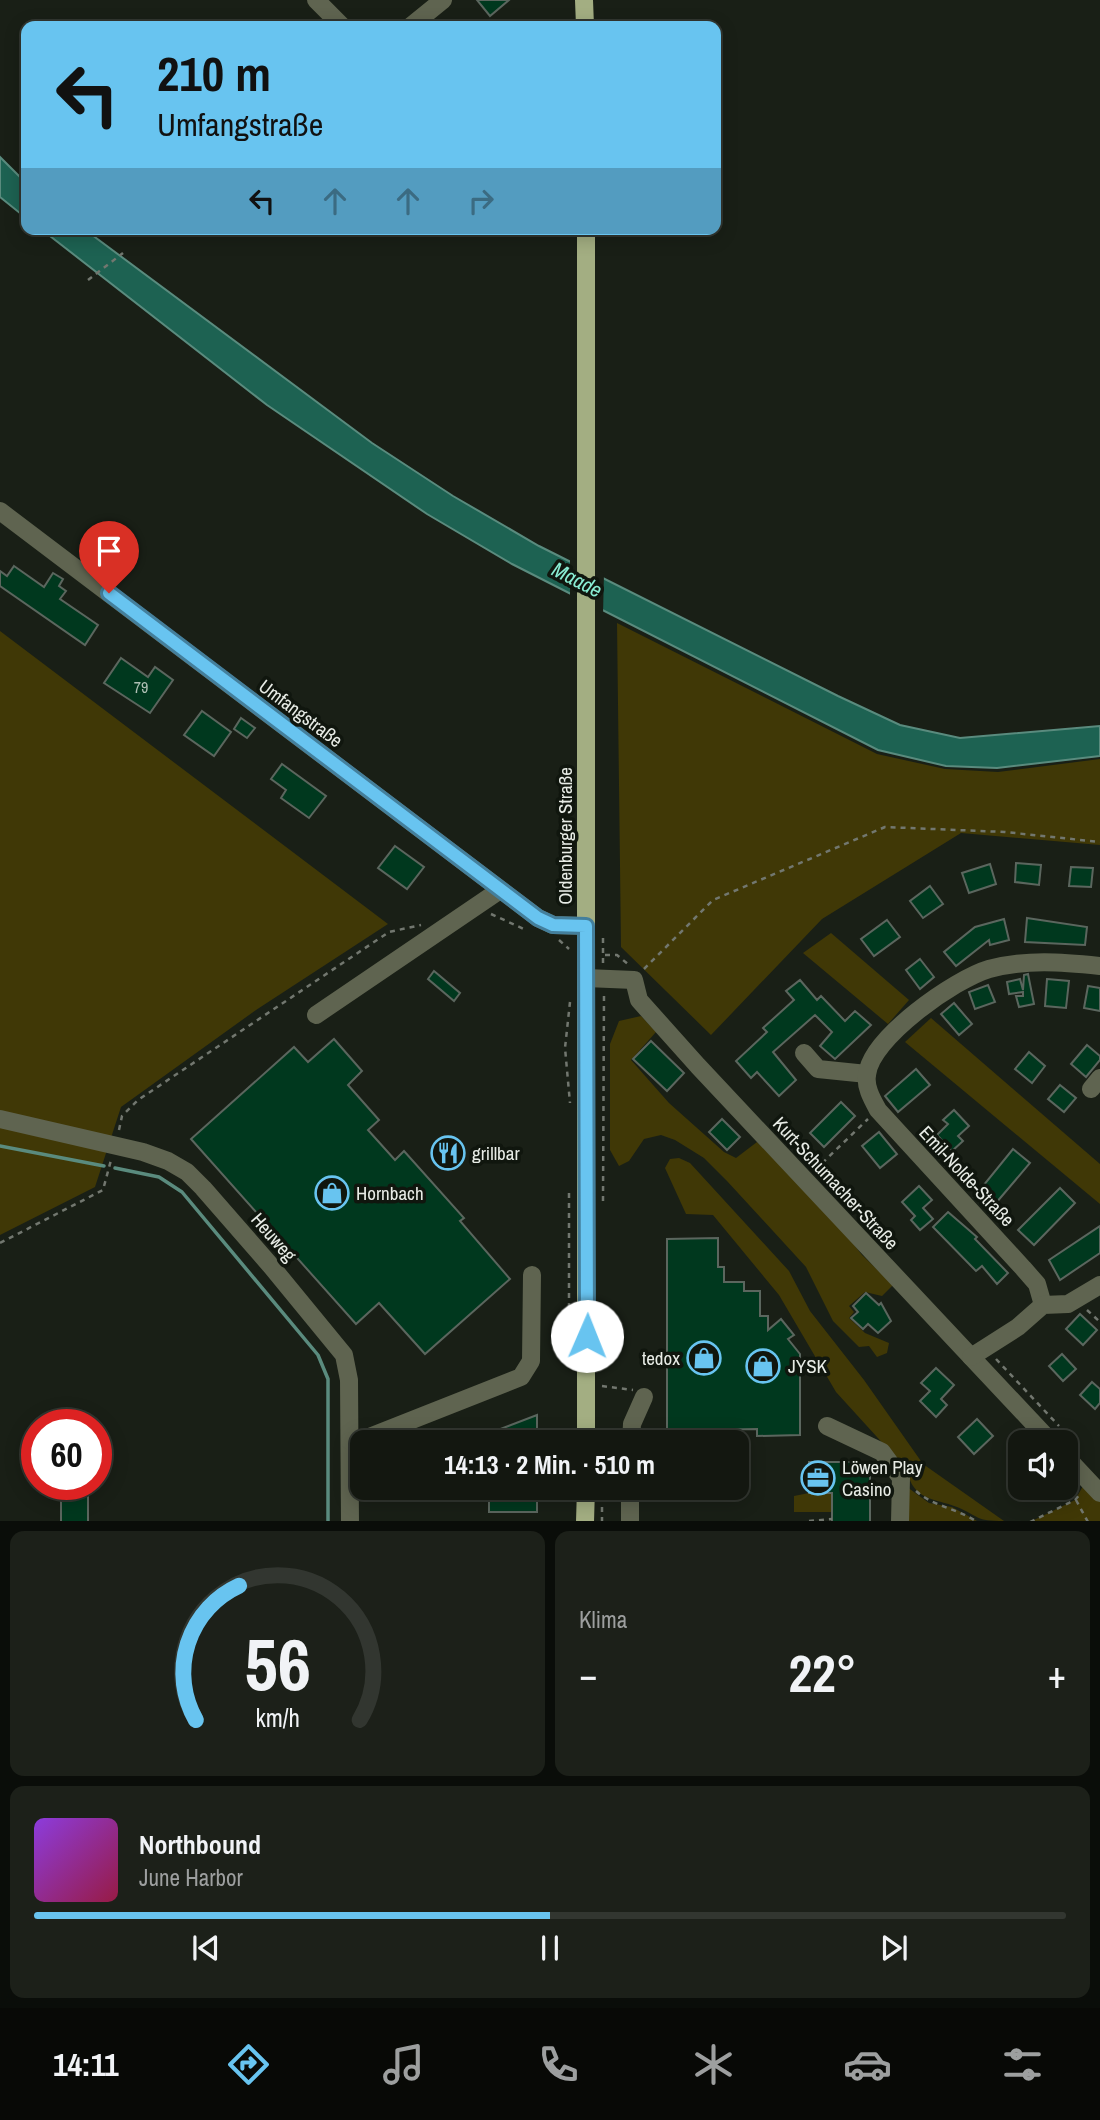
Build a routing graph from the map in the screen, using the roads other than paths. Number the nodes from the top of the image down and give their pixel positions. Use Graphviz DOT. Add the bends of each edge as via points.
graph roads {
  1 [pos="316,0"];
  2 [pos="443,0"];
  3 [pos="584,0"];
  4 [pos="337,21"];
  5 [pos="417,21"];
  6 [pos="584,21"];
  7 [pos="586,235"];
  8 [pos="0,511"];
  9 [pos="500,890"];
  10 [pos="586,926"];
  11 [pos="1100,966"];
  12 [pos="586,978"];
  13 [pos="316,1015"];
  14 [pos="804,1053"];
  15 [pos="867,1074"];
  16 [pos="0,1119"];
  17 [pos="532,1275"];
  18 [pos="1100,1285"];
  19 [pos="1043,1305"];
  20 [pos="971,1357"];
  21 [pos="644,1397"];
  22 [pos="827,1426"];
  23 [pos="586,1430"];
  24 [pos="632,1430"];
  25 [pos="1040,1430"];
  26 [pos="349,1441"];
  27 [pos="1078,1470"];
  28 [pos="1100,1493"];
  29 [pos="586,1500"];
  30 [pos="630,1500"];
  31 [pos="350,1521"];
  32 [pos="585,1521"];
  33 [pos="630,1521"];
  34 [pos="900,1521"];
  1 -- 4 [label="street"];
  2 -- 5 [label="street"];
  3 -- 6 [label="main road"];
  7 -- 10 [label="main road, Oldenburger Straße"];
  8 -- 9 [label="street, Umfangstraße"];
  9 -- 10 [label="street, Umfangstraße" via="546,922"];
  9 -- 13 [label="street"];
  10 -- 12 [label="main road, Oldenburger Straße"];
  11 -- 15 [label="street" via="1030,962 988,970 952,985 887,1040 874,1055"];
  12 -- 20 [label="street, Kurt-Schumacher-Straße" via="635,974 639,1000"];
  12 -- 23 [label="main road, Oldenburger Straße"];
  14 -- 15 [label="street" via="818,1069"];
  15 -- 19 [label="street, Emil-Nolde-Straße" via="878,1110 1037,1284"];
  16 -- 26 [label="street, Heuweg" via="143,1152 187,1172 344,1354"];
  17 -- 26 [label="street" via="531,1361 521,1377"];
  18 -- 19 [label="street" via="1068,1304"];
  19 -- 20 [label="street"];
  20 -- 25 [label="street, Kurt-Schumacher-Straße"];
  21 -- 24 [label="street"];
  22 -- 34 [label="street" via="882,1452 901,1478"];
  26 -- 31 [label="street, Heuweg"];
  27 -- 28 [label="street"];
  29 -- 32 [label="main road"];
  30 -- 33 [label="street"];
}
